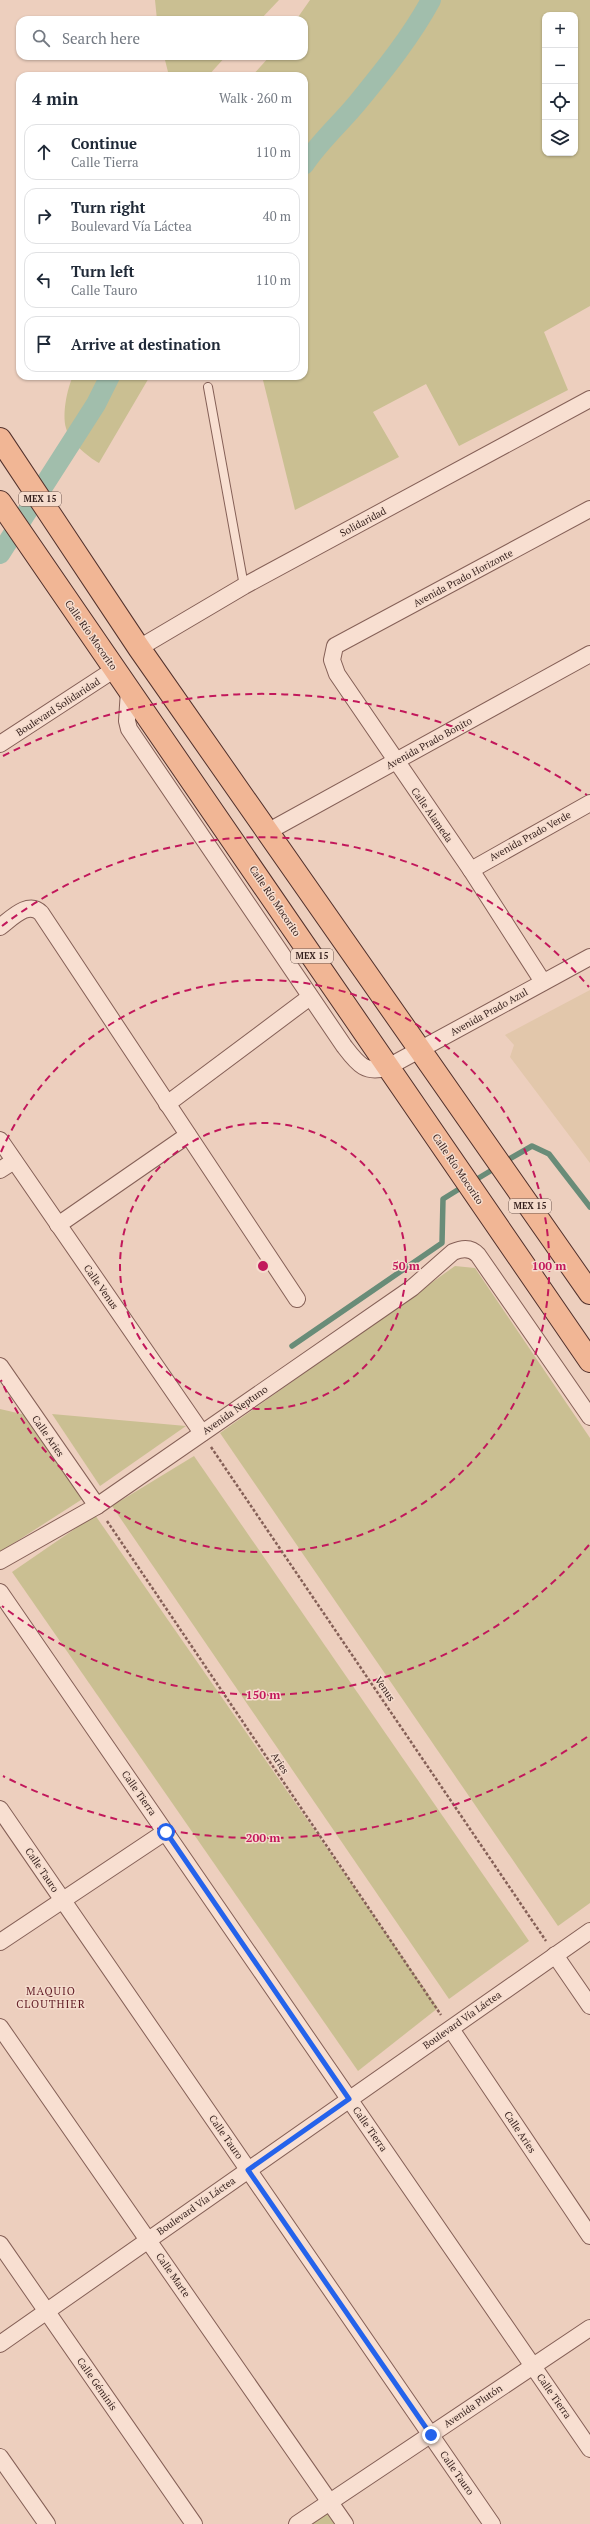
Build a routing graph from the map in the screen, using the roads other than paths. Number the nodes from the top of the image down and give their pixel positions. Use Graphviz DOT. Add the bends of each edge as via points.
graph roads {
  1 [pos="208,387"];
  2 [pos="588,404"];
  3 [pos="0,439"];
  4 [pos="0,502"];
  5 [pos="590,509"];
  6 [pos="244,586"];
  7 [pos="336,646"];
  8 [pos="139,648"];
  9 [pos="590,654"];
  10 [pos="115,669"];
  11 [pos="130,690"];
  12 [pos="0,744"];
  13 [pos="395,762"];
  14 [pos="590,803"];
  15 [pos="269,831"];
  16 [pos="471,870"];
  17 [pos="0,928"];
  18 [pos="590,957"];
  19 [pos="543,982"];
  20 [pos="310,997"];
  21 [pos="420,1050"];
  22 [pos="388,1067"];
  23 [pos="167,1104"];
  24 [pos="188,1135"];
  25 [pos="0,1140"];
  26 [pos="14,1161"];
  27 [pos="0,1170"];
  28 [pos="58,1225"];
  29 [pos="590,1293"];
  30 [pos="298,1298"];
  31 [pos="590,1361"];
  32 [pos="0,1366"];
  33 [pos="590,1417"];
  34 [pos="202,1433"];
  35 [pos="97,1506"];
  36 [pos="0,1561"];
  37 [pos="0,1592"];
  38 [pos="0,1809"];
  39 [pos="166,1832"];
  40 [pos="62,1900"];
  41 [pos="590,1932"];
  42 [pos="0,1942"];
  43 [pos="555,1955"];
  44 [pos="590,2006"];
  45 [pos="0,2027"];
  46 [pos="450,2029"];
  47 [pos="349,2099"];
  48 [pos="248,2170"];
  49 [pos="590,2236"];
  50 [pos="148,2240"];
  51 [pos="0,2244"];
  52 [pos="47,2311"];
  53 [pos="590,2328"];
  54 [pos="0,2344"];
  55 [pos="533,2366"];
  56 [pos="431,2435"];
  57 [pos="590,2449"];
  58 [pos="0,2457"];
  59 [pos="330,2502"];
  60 [pos="47,2524"];
  61 [pos="194,2524"];
  62 [pos="297,2524"];
  63 [pos="345,2524"];
  64 [pos="492,2524"];
  1 -- 6 [label="lane"];
  2 -- 6 [label="street, Solidaridad"];
  3 -- 8 [label="main road, MEX 15"];
  4 -- 10 [label="main road, Calle Río Mocorito / MEX 15"];
  5 -- 7 [label="street, Avenida Prado Horizonte"];
  6 -- 8 [label="street, Solidaridad"];
  7 -- 13 [label="street, Calle Alameda" via="332,660 337,674"];
  8 -- 15 [label="main road, MEX 15"];
  9 -- 13 [label="street, Avenida Prado Bonito"];
  10 -- 11 [label="main road, Calle Río Mocorito / MEX 15"];
  10 -- 12 [label="street, Boulevard Solidaridad"];
  11 -- 20 [label="street" via="127,721 129,729"];
  11 -- 22 [label="main road, Calle Río Mocorito / MEX 15"];
  13 -- 15 [label="street, Avenida Prado Bonito"];
  13 -- 16 [label="street, Calle Alameda"];
  14 -- 16 [label="street, Avenida Prado Verde"];
  15 -- 21 [label="main road, MEX 15"];
  16 -- 19 [label="street, Calle Alameda"];
  17 -- 23 [label="street" via="27,909 36,909 42,913"];
  18 -- 19 [label="street, Avenida Prado Azul"];
  19 -- 21 [label="street, Avenida Prado Azul"];
  20 -- 22 [label="street" via="344,1046 362,1066 374,1070"];
  20 -- 23 [label="street"];
  21 -- 22 [label="street, Avenida Prado Azul"];
  21 -- 29 [label="main road, MEX 15"];
  22 -- 31 [label="main road, Calle Río Mocorito / MEX 15"];
  23 -- 24 [label="street"];
  24 -- 28 [label="street"];
  24 -- 30 [label="street"];
  25 -- 26 [label="street, Calle Venus"];
  26 -- 27 [label="street"];
  26 -- 28 [label="street, Calle Venus"];
  28 -- 34 [label="street, Calle Venus"];
  32 -- 35 [label="street, Calle Aries"];
  33 -- 34 [label="street, Avenida Neptuno" via="478,1255 463,1249 452,1252 412,1288"];
  34 -- 35 [label="street, Avenida Neptuno"];
  35 -- 36 [label="street, Avenida Neptuno"];
  37 -- 39 [label="street, Calle Tierra"];
  38 -- 40 [label="street, Calle Tauro"];
  39 -- 40 [label="street"];
  39 -- 47 [label="street, Calle Tierra"];
  40 -- 42 [label="street"];
  40 -- 48 [label="street, Calle Tauro"];
  41 -- 43 [label="street, Boulevard Vía Láctea"];
  43 -- 44 [label="street"];
  43 -- 46 [label="street, Boulevard Vía Láctea"];
  45 -- 50 [label="street, Calle Marte"];
  46 -- 47 [label="street, Boulevard Vía Láctea"];
  46 -- 49 [label="street, Calle Aries"];
  47 -- 48 [label="street, Boulevard Vía Láctea"];
  47 -- 55 [label="street, Calle Tierra"];
  48 -- 50 [label="street, Boulevard Vía Láctea"];
  48 -- 56 [label="street, Calle Tauro"];
  50 -- 52 [label="street, Boulevard Vía Láctea"];
  50 -- 59 [label="street, Calle Marte"];
  51 -- 52 [label="street, Calle Géminis"];
  52 -- 54 [label="street, Boulevard Vía Láctea"];
  52 -- 61 [label="street, Calle Géminis"];
  53 -- 55 [label="street, Avenida Plutón"];
  55 -- 56 [label="street, Avenida Plutón"];
  55 -- 57 [label="street, Calle Tierra"];
  56 -- 59 [label="street, Avenida Plutón"];
  56 -- 64 [label="street, Calle Tauro"];
  58 -- 60 [label="street"];
  59 -- 62 [label="street, Avenida Plutón"];
  59 -- 63 [label="street, Calle Marte"];
}
